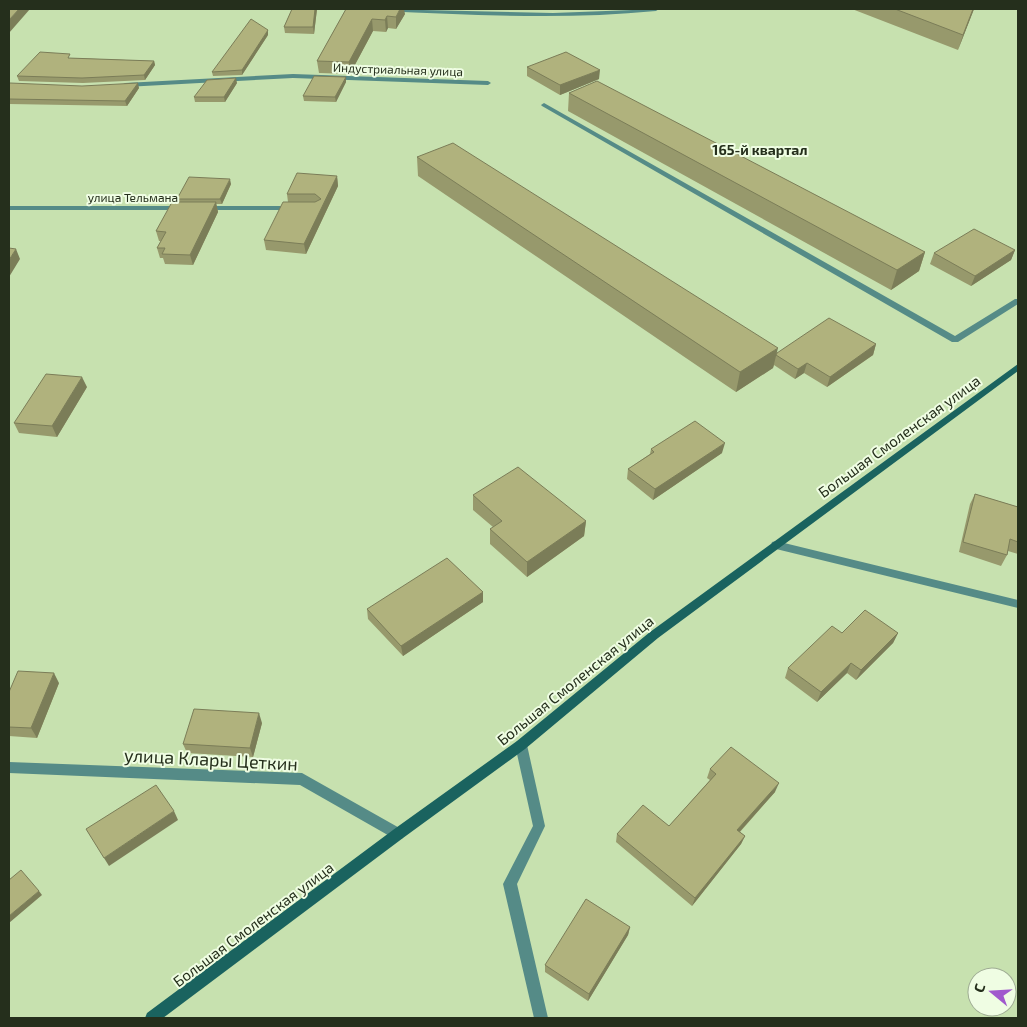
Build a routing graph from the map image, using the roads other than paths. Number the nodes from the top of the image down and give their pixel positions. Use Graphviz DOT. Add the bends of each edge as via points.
graph roads {
  1 [pos="382,9"];
  2 [pos="656,9"];
  3 [pos="488,83"];
  4 [pos="121,85"];
  5 [pos="544,105"];
  6 [pos="9,208"];
  7 [pos="188,208"];
  8 [pos="198,208"];
  9 [pos="297,208"];
  10 [pos="1018,301"];
  11 [pos="1018,367"];
  12 [pos="776,545"];
  13 [pos="1018,604"];
  14 [pos="521,745"];
  15 [pos="9,767"];
  16 [pos="398,834"];
  17 [pos="152,1018"];
  18 [pos="541,1018"];
  1 -- 2 [label="street" via="513,15 611,14"];
  3 -- 4 [label="street, Индустриальная улица" via="293,76"];
  5 -- 10 [label="street" via="955,340"];
  6 -- 7 [label="street, улица Тельмана"];
  8 -- 9 [label="street, улица Тельмана"];
  11 -- 12 [label="main road, Большая Смоленская улица"];
  12 -- 13 [label="street"];
  12 -- 14 [label="main road, Большая Смоленская улица" via="654,635"];
  14 -- 16 [label="main road, Большая Смоленская улица"];
  14 -- 18 [label="street" via="539,826 510,884"];
  15 -- 16 [label="street, улица Клары Цеткин" via="302,779"];
  16 -- 17 [label="main road, Большая Смоленская улица"];
}
